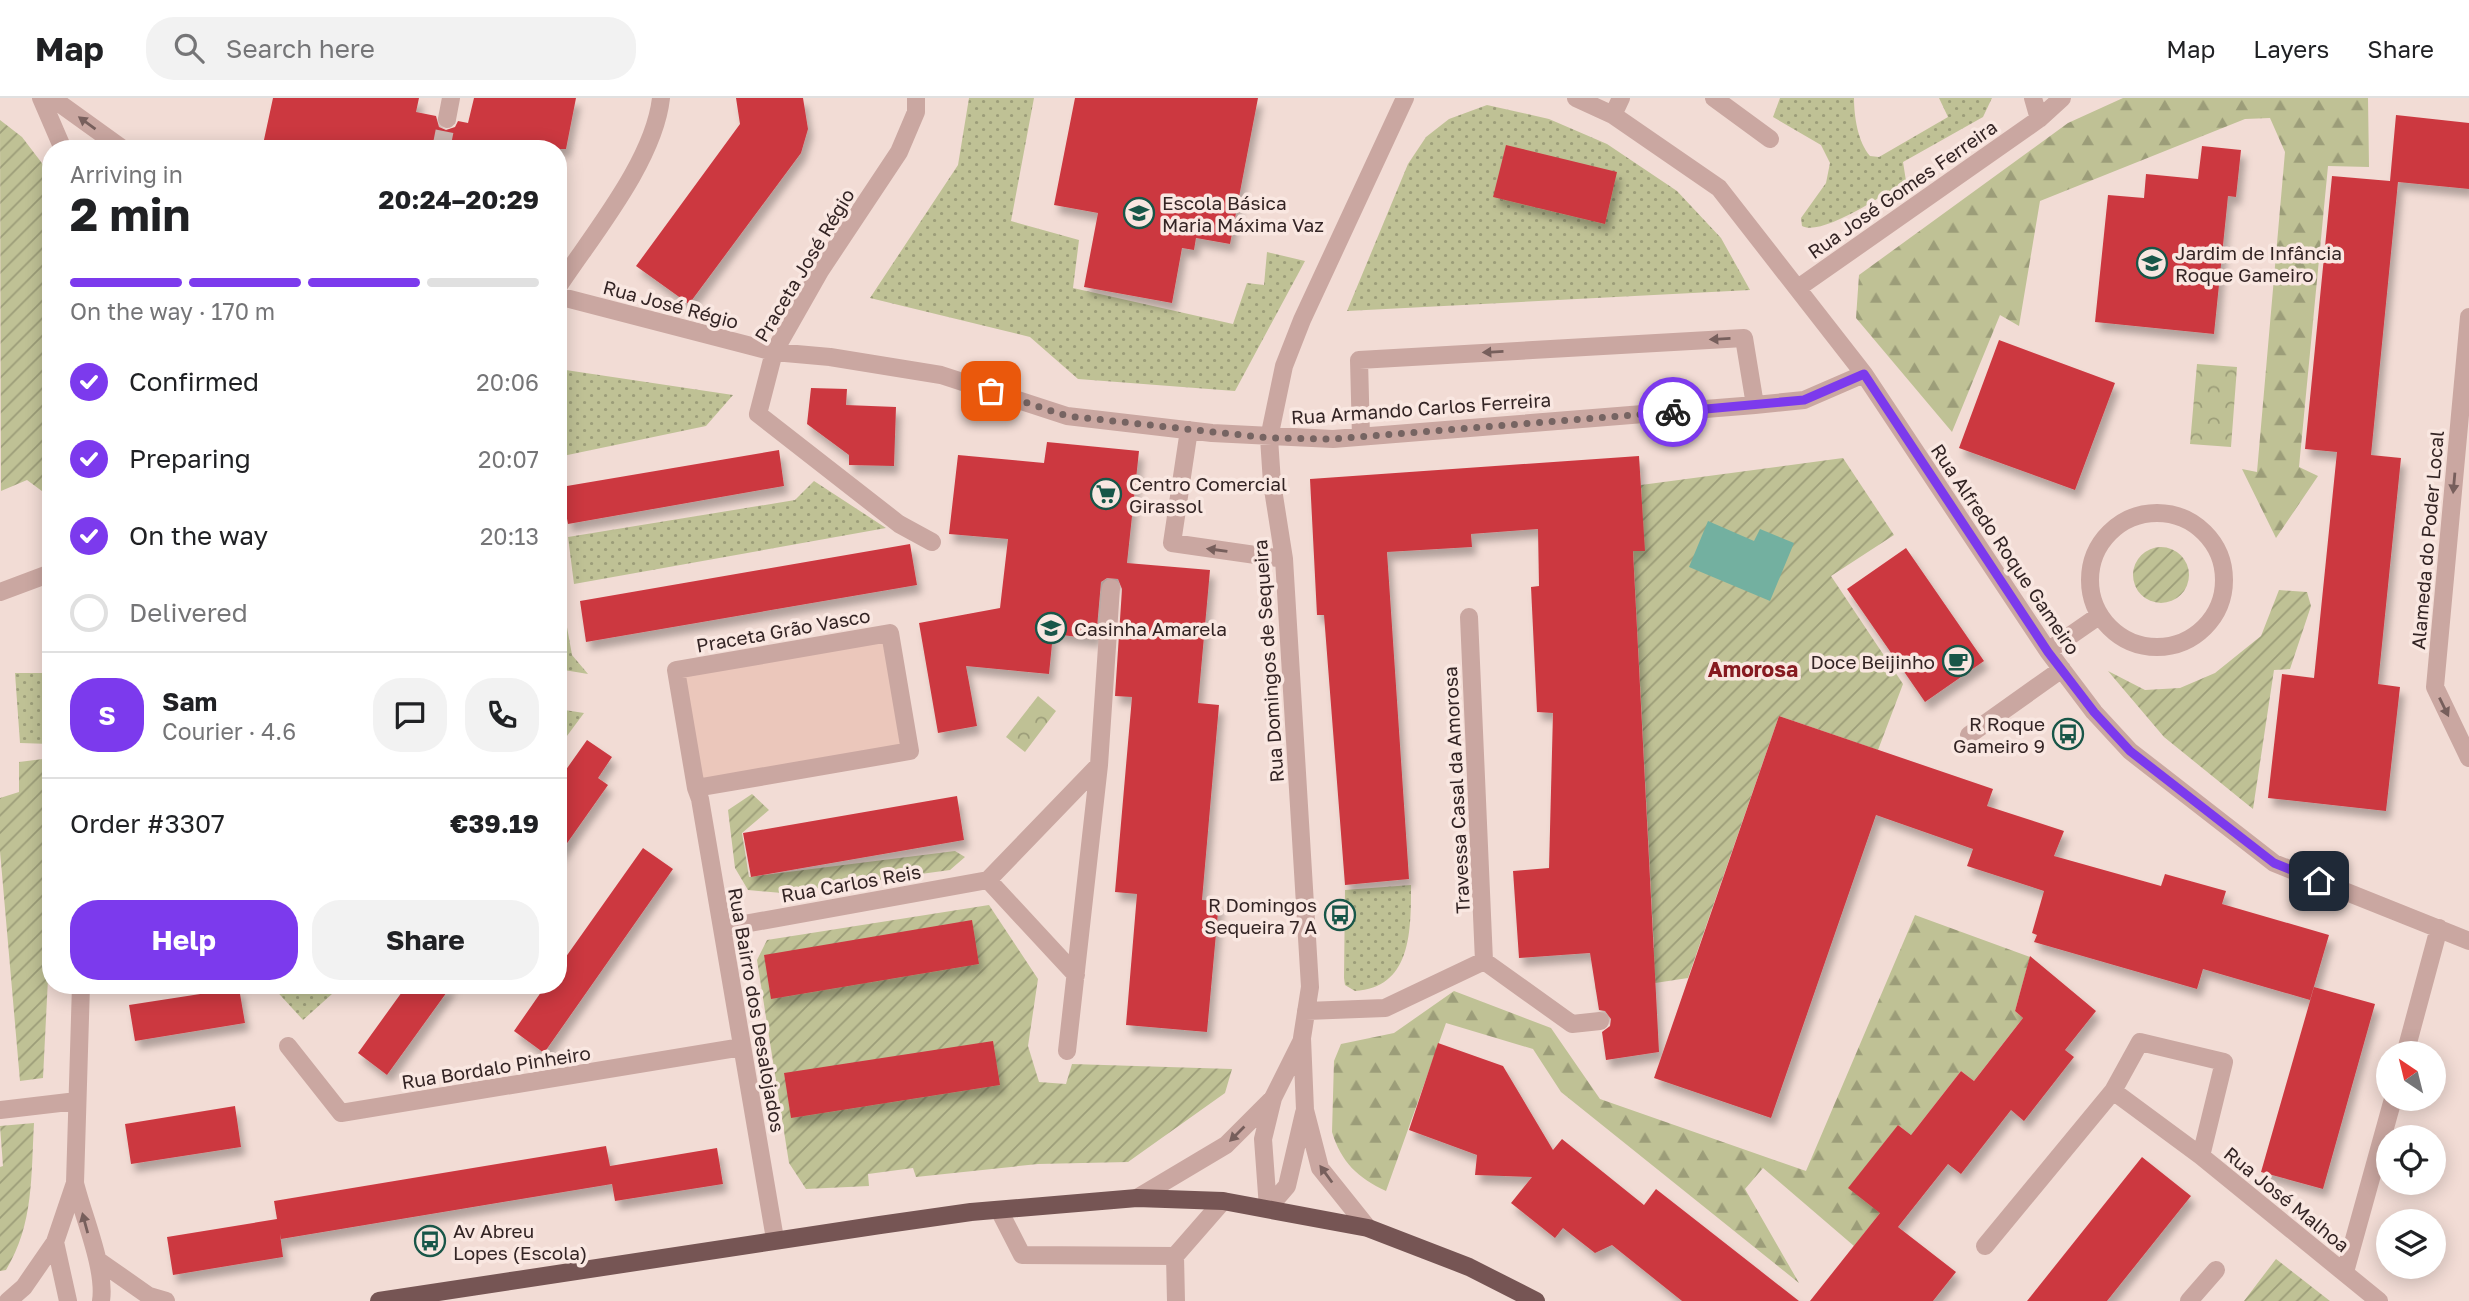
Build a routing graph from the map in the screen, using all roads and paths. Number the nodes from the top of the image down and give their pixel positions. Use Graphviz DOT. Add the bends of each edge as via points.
graph roads {
  1 [pos="41,98"];
  2 [pos="52,98"];
  3 [pos="451,98"];
  4 [pos="661,98"];
  5 [pos="916,98"];
  6 [pos="1405,98"];
  7 [pos="1576,98"];
  8 [pos="1621,98"];
  9 [pos="1714,98"];
  10 [pos="2034,98"];
  11 [pos="2062,98"];
  12 [pos="1613,116"];
  13 [pos="447,119"];
  14 [pos="2039,119"];
  15 [pos="1770,139"];
  16 [pos="59,140"];
  17 [pos="110,140"];
  18 [pos="567,273"];
  19 [pos="1798,288"];
  20 [pos="567,298"];
  21 [pos="2469,317"];
  22 [pos="774,352"];
  23 [pos="1864,374"];
  24 [pos="1755,405"];
  25 [pos="1189,430"];
  26 [pos="1361,437"];
  27 [pos="1269,438"];
  28 [pos="932,542"];
  29 [pos="1284,559"];
  30 [pos="42,576"];
  31 [pos="1111,588"];
  32 [pos="0,592"];
  33 [pos="2100,615"];
  34 [pos="1469,617"];
  35 [pos="2048,652"];
  36 [pos="2062,669"];
  37 [pos="1969,735"];
  38 [pos="2469,758"];
  39 [pos="1099,765"];
  40 [pos="696,788"];
  41 [pos="988,880"];
  42 [pos="722,928"];
  43 [pos="2439,928"];
  44 [pos="2469,941"];
  45 [pos="1484,961"];
  46 [pos="1076,975"];
  47 [pos="81,994"];
  48 [pos="1306,1011"];
  49 [pos="1600,1021"];
  50 [pos="1302,1038"];
  51 [pos="2409,1041"];
  52 [pos="288,1046"];
  53 [pos="742,1047"];
  54 [pos="1067,1051"];
  55 [pos="2113,1091"];
  56 [pos="1273,1098"];
  57 [pos="77,1101"];
  58 [pos="0,1110"];
  59 [pos="1305,1110"];
  60 [pos="2390,1111"];
  61 [pos="2201,1156"];
  62 [pos="75,1183"];
  63 [pos="1137,1198"];
  64 [pos="1223,1201"];
  65 [pos="1268,1208"];
  66 [pos="1000,1212"];
  67 [pos="1368,1228"];
  68 [pos="775,1239"];
  69 [pos="55,1242"];
  70 [pos="1985,1246"];
  71 [pos="1175,1256"];
  72 [pos="99,1261"];
  73 [pos="2216,1270"];
  74 [pos="2345,1272"];
  75 [pos="8,1301"];
  76 [pos="68,1301"];
  77 [pos="101,1301"];
  78 [pos="166,1301"];
  79 [pos="379,1301"];
  80 [pos="1176,1301"];
  81 [pos="1536,1301"];
  82 [pos="2189,1301"];
  83 [pos="2379,1301"];
  1 -- 16 [label="street"];
  17 -- 2 [label="street, one-way"];
  3 -- 13 [label="street"];
  4 -- 18 [label="street" via="659,121 645,153"];
  5 -- 22 [label="street, Praceta José Régio" via="916,112 899,152 820,271"];
  6 -- 27 [label="street, Rua Domingos de Sequeira" via="1284,366"];
  7 -- 12 [label="street, Rua Alfredo Roque Gameiro"];
  8 -- 12 [label="street"];
  9 -- 15 [label="street"];
  10 -- 14 [label="street"];
  11 -- 14 [label="street, Rua José Gomes Ferreira"];
  12 -- 19 [label="street, Rua Alfredo Roque Gameiro" via="1719,188"];
  14 -- 19 [label="street, Rua José Gomes Ferreira"];
  19 -- 23 [label="street, Rua Alfredo Roque Gameiro"];
  20 -- 22 [label="street, Rua José Régio"];
  21 -- 38 [label="street, Alameda do Poder Local, one-way" via="2435,687"];
  22 -- 25 [label="street, Rua Armando Carlos Ferreira" via="941,375 1067,416"];
  22 -- 28 [label="street, Praceta José Régio" via="758,414 899,524"];
  23 -- 24 [label="street, Rua Armando Carlos Ferreira" via="1804,400"];
  23 -- 35 [label="street, Rua Alfredo Roque Gameiro"];
  24 -- 26 [label="street, Rua Armando Carlos Ferreira"];
  24 -- 26 [label="street, one-way" via="1744,338 1359,360"];
  25 -- 27 [label="street, Rua Armando Carlos Ferreira"];
  29 -- 25 [label="street, one-way" via="1172,543"];
  26 -- 27 [label="street, Rua Armando Carlos Ferreira"];
  27 -- 29 [label="street, Rua Domingos de Sequeira"];
  29 -- 48 [label="street, Rua Domingos de Sequeira" via="1310,987"];
  30 -- 32 [label="street"];
  31 -- 39 [label="street"];
  33 -- 33 [label="street" via="2113,630 2138,644 2168,646 2187,640 2216,612 2224,591 2218,549 2205,531 2187,519 2145,513 2125,521 2108,534 2093,563 2092,595"];
  33 -- 35 [label="street"];
  34 -- 45 [label="street, Travessa Casal da Amorosa"];
  35 -- 36 [label="street, Rua Alfredo Roque Gameiro"];
  36 -- 37 [label="street"];
  36 -- 43 [label="street, Rua Alfredo Roque Gameiro" via="2130,751 2274,863"];
  39 -- 41 [label="street"];
  39 -- 46 [label="street"];
  40 -- 40 [label="street, Praceta Grão Vasco" via="676,670 890,633 910,751"];
  40 -- 42 [label="street, Rua Bairro dos Desalojados"];
  41 -- 42 [label="street, Rua Carlos Reis"];
  41 -- 46 [label="street"];
  42 -- 53 [label="street, Rua Bairro dos Desalojados"];
  43 -- 44 [label="street, Rua Alfredo Roque Gameiro"];
  43 -- 51 [label="street"];
  45 -- 48 [label="street" via="1385,1008"];
  45 -- 49 [label="street" via="1572,1024"];
  46 -- 54 [label="street"];
  47 -- 57 [label="street"];
  48 -- 50 [label="street, Rua Domingos de Sequeira"];
  50 -- 56 [label="street"];
  50 -- 59 [label="street"];
  52 -- 53 [label="street, Rua Bordalo Pinheiro" via="341,1113"];
  53 -- 68 [label="street, Rua Bairro dos Desalojados"];
  55 -- 61 [label="street, Rua José Malhoa"];
  55 -- 61 [label="street, Rua José Malhoa" via="2140,1042 2224,1062"];
  55 -- 70 [label="street, Rua José Malhoa"];
  56 -- 63 [label="street, one-way" via="1226,1145"];
  56 -- 65 [label="street" via="1263,1139"];
  57 -- 58 [label="street"];
  57 -- 62 [label="street"];
  59 -- 65 [label="street" via="1287,1186"];
  67 -- 59 [label="street, one-way" via="1320,1168"];
  60 -- 74 [label="street"];
  61 -- 74 [label="street, Rua José Malhoa"];
  62 -- 69 [label="street"];
  72 -- 62 [label="street, one-way"];
  63 -- 64 [label="main road"];
  63 -- 66 [label="main road"];
  64 -- 65 [label="main road"];
  64 -- 71 [label="street"];
  65 -- 67 [label="main road"];
  66 -- 68 [label="main road"];
  66 -- 71 [label="street" via="1022,1255"];
  67 -- 81 [label="main road" via="1469,1267"];
  68 -- 79 [label="main road"];
  69 -- 75 [label="street" via="24,1287"];
  69 -- 76 [label="street"];
  71 -- 80 [label="street"];
  72 -- 77 [label="street"];
  72 -- 78 [label="street" via="149,1296"];
  73 -- 82 [label="street"];
  74 -- 83 [label="street, Rua José Malhoa"];
}
